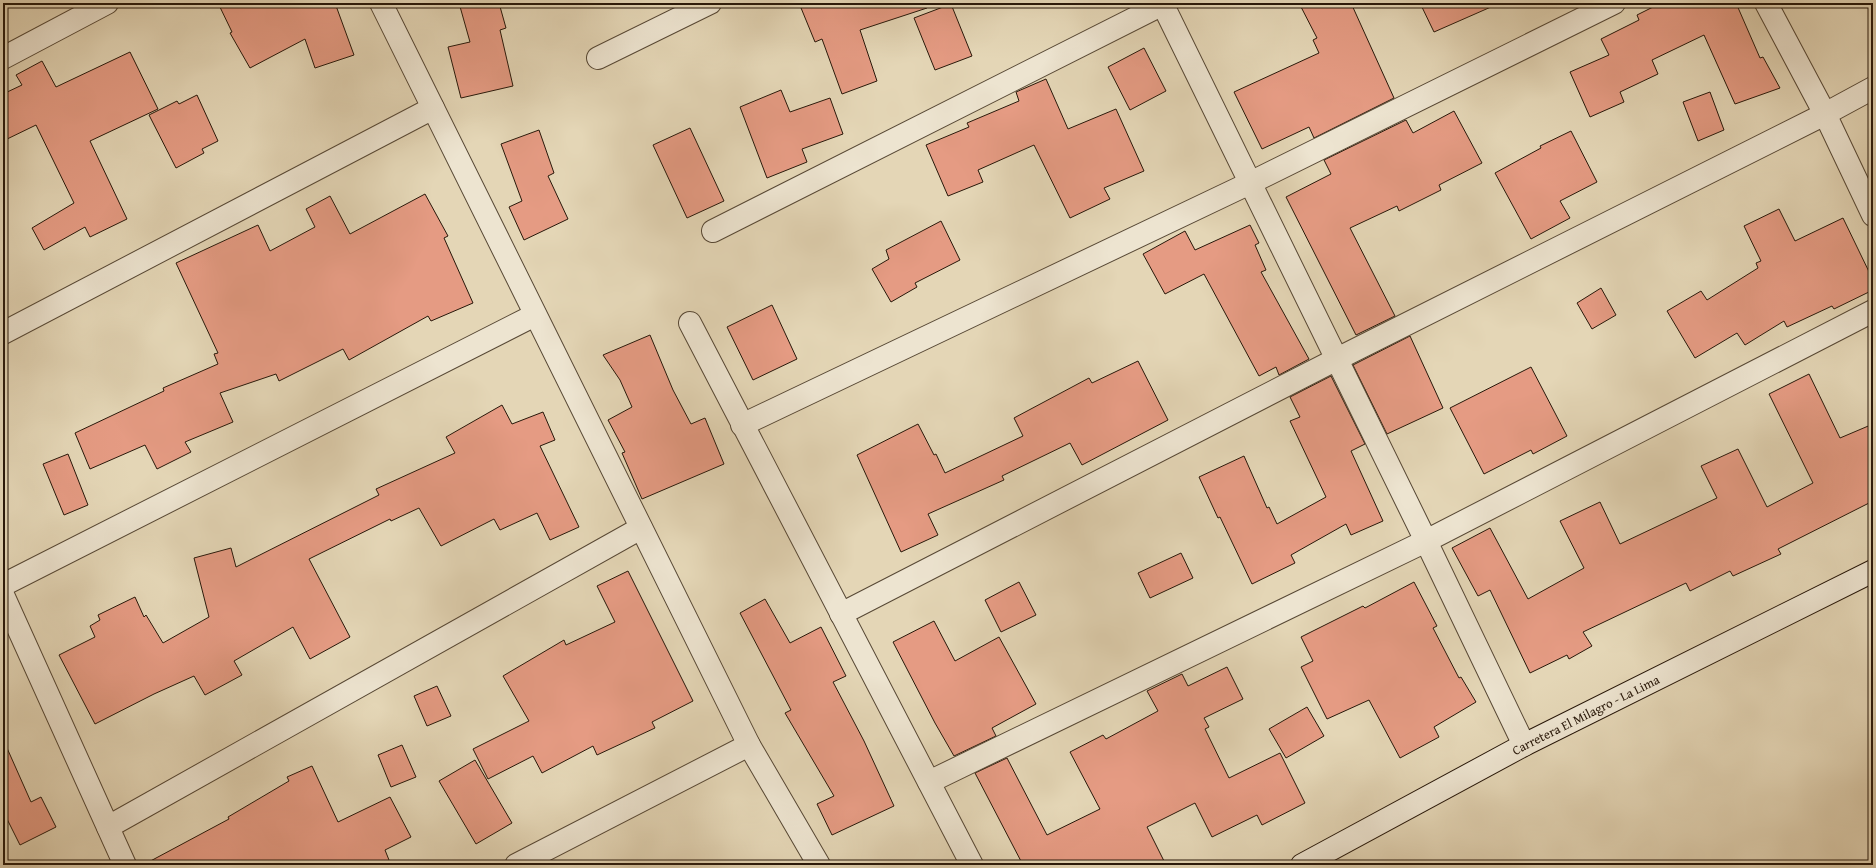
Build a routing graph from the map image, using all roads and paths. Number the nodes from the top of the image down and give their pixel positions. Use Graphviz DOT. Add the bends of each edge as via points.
graph roads {
  1 [pos="107,3"];
  2 [pos="381,3"];
  3 [pos="710,3"];
  4 [pos="1163,3"];
  5 [pos="1614,3"];
  6 [pos="1766,3"];
  7 [pos="3,58"];
  8 [pos="598,58"];
  9 [pos="1873,88"];
  10 [pos="433,108"];
  11 [pos="1825,114"];
  12 [pos="1250,183"];
  13 [pos="1873,215"];
  14 [pos="713,231"];
  15 [pos="1873,311"];
  16 [pos="535,315"];
  17 [pos="690,323"];
  18 [pos="3,334"];
  19 [pos="1336,359"];
  20 [pos="742,425"];
  21 [pos="641,528"];
  22 [pos="1426,541"];
  23 [pos="1873,571"];
  24 [pos="3,586"];
  25 [pos="3,596"];
  26 [pos="841,614"];
  27 [pos="750,745"];
  28 [pos="1524,745"];
  29 [pos="929,782"];
  30 [pos="108,827"];
  31 [pos="125,865"];
  32 [pos="516,865"];
  33 [pos="819,865"];
  34 [pos="972,865"];
  35 [pos="1302,865"];
  1 -- 7 [label="street"];
  2 -- 10 [label="street"];
  3 -- 8 [label="street"];
  4 -- 12 [label="street"];
  4 -- 14 [label="street"];
  5 -- 12 [label="street"];
  6 -- 11 [label="street"];
  9 -- 11 [label="street"];
  10 -- 16 [label="street"];
  10 -- 18 [label="street"];
  11 -- 13 [label="street"];
  11 -- 19 [label="street"];
  12 -- 19 [label="street"];
  12 -- 20 [label="street"];
  15 -- 22 [label="street"];
  16 -- 21 [label="street"];
  16 -- 24 [label="street"];
  17 -- 20 [label="street"];
  19 -- 22 [label="street"];
  19 -- 26 [label="street"];
  20 -- 26 [label="street"];
  21 -- 27 [label="street"];
  21 -- 30 [label="street"];
  22 -- 28 [label="street"];
  22 -- 29 [label="street"];
  23 -- 28 [label="street, Carretera El Milagro - La Lima"];
  25 -- 30 [label="street"];
  26 -- 29 [label="street"];
  27 -- 32 [label="street"];
  27 -- 33 [label="street"];
  28 -- 35 [label="street, Carretera El Milagro - La Lima"];
  29 -- 34 [label="street"];
  30 -- 31 [label="street"];
}
